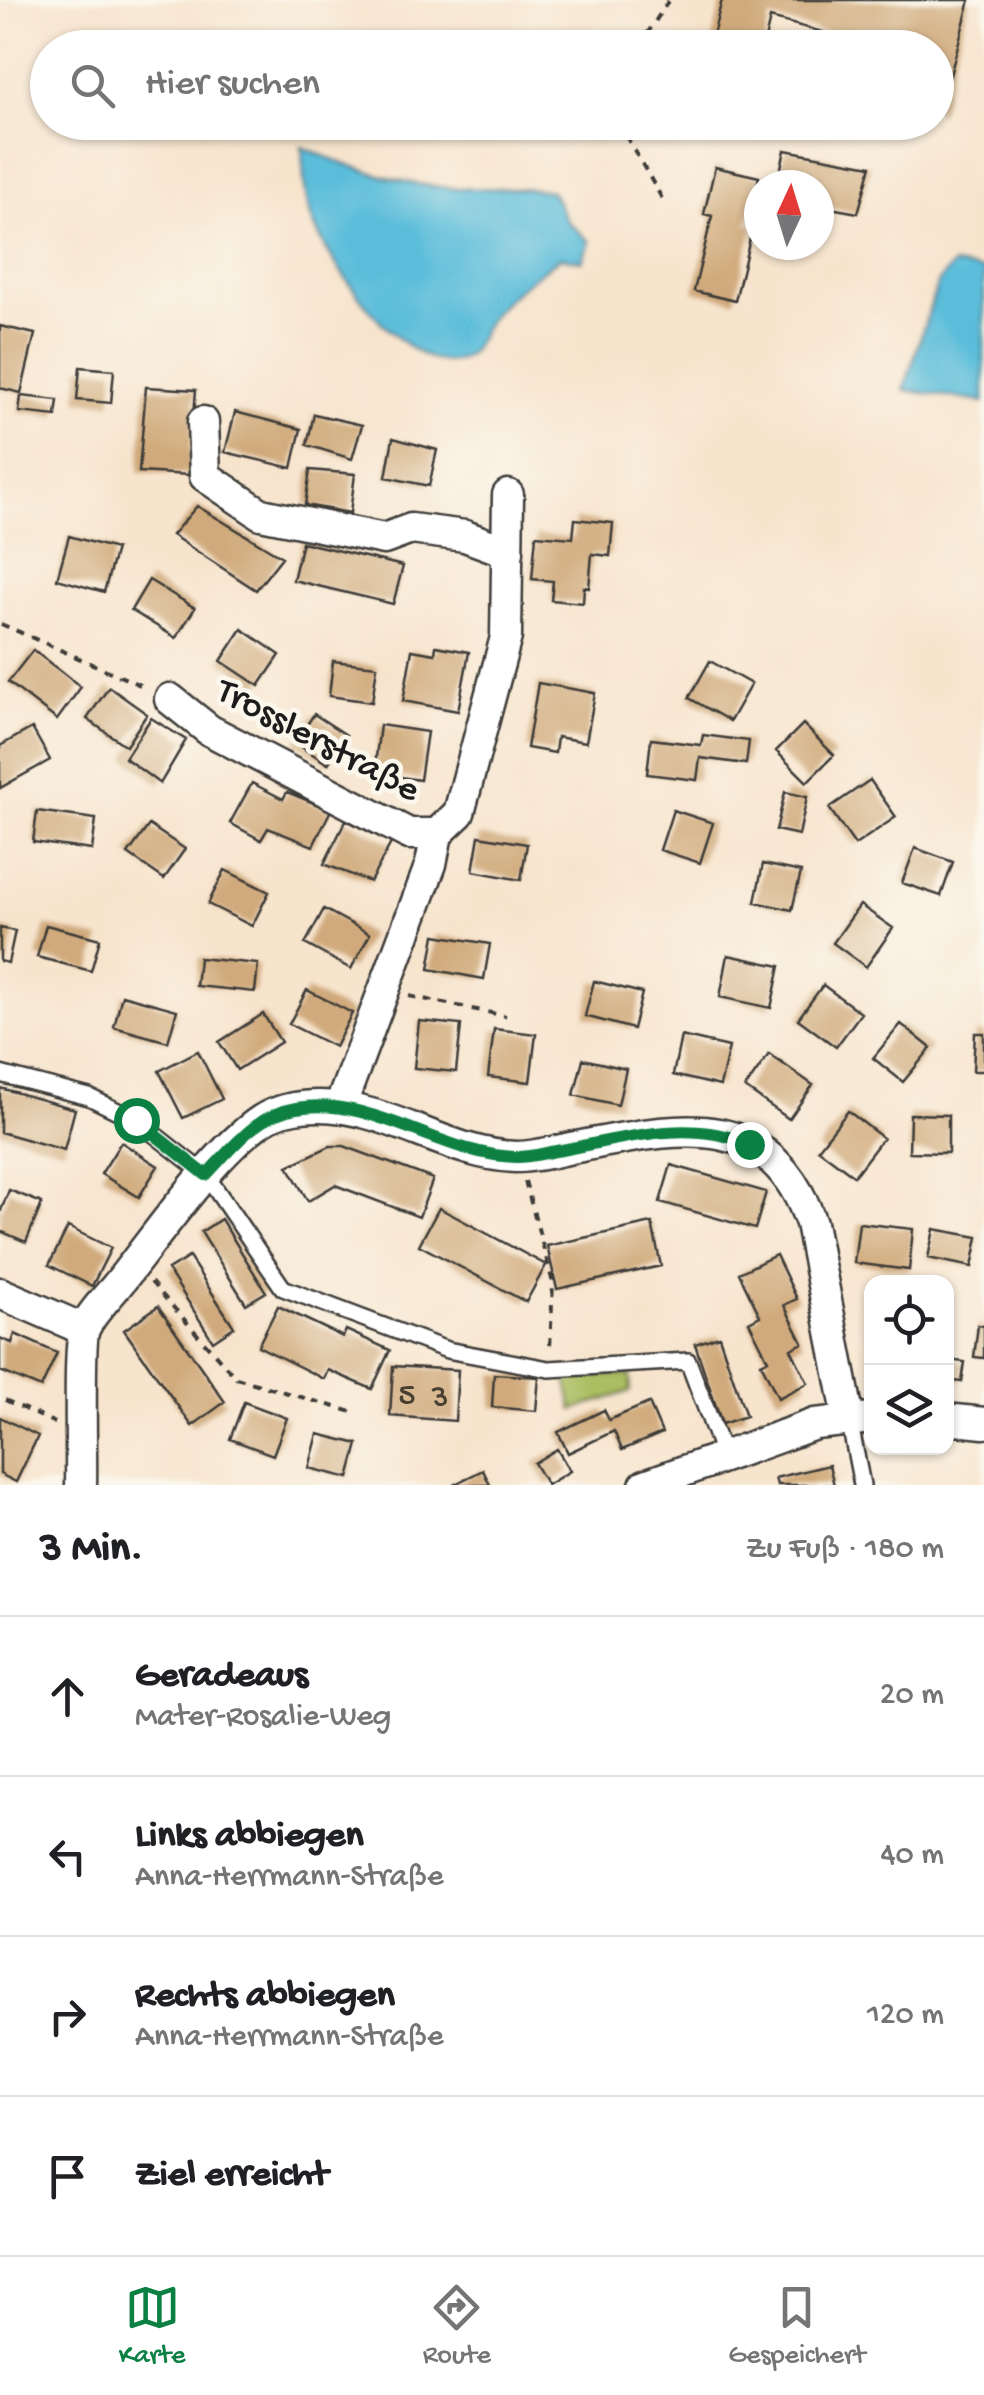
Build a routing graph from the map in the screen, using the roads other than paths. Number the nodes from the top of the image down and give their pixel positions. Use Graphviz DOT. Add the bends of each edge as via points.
graph roads {
  1 [pos="203,422"];
  2 [pos="508,495"];
  3 [pos="508,552"];
  4 [pos="170,699"];
  5 [pos="437,834"];
  6 [pos="0,1074"];
  7 [pos="340,1107"];
  8 [pos="206,1175"];
  9 [pos="0,1293"];
  10 [pos="83,1328"];
  11 [pos="860,1418"];
  12 [pos="954,1420"];
  13 [pos="984,1423"];
  14 [pos="724,1456"];
  15 [pos="81,1485"];
  16 [pos="644,1485"];
  17 [pos="862,1485"];
  1 -- 3 [label="street" via="205,476 261,514 384,539 411,529 465,536"];
  2 -- 3 [label="street"];
  3 -- 5 [label="street" via="501,660 458,813"];
  4 -- 5 [label="street, Trosslerstraße" via="209,730 409,834"];
  5 -- 7 [label="street"];
  6 -- 8 [label="lane" via="105,1104"];
  7 -- 8 [label="street" via="278,1112 260,1121"];
  7 -- 11 [label="street" via="474,1151 519,1157 692,1129 729,1136 762,1154 803,1202"];
  8 -- 10 [label="street"];
  8 -- 14 [label="lane" via="283,1288 447,1350 549,1369 688,1361"];
  9 -- 10 [label="street"];
  10 -- 15 [label="street"];
  11 -- 14 [label="street" via="815,1424"];
  11 -- 17 [label="lane"];
  12 -- 13 [label="street"];
  14 -- 16 [label="street"];
}
